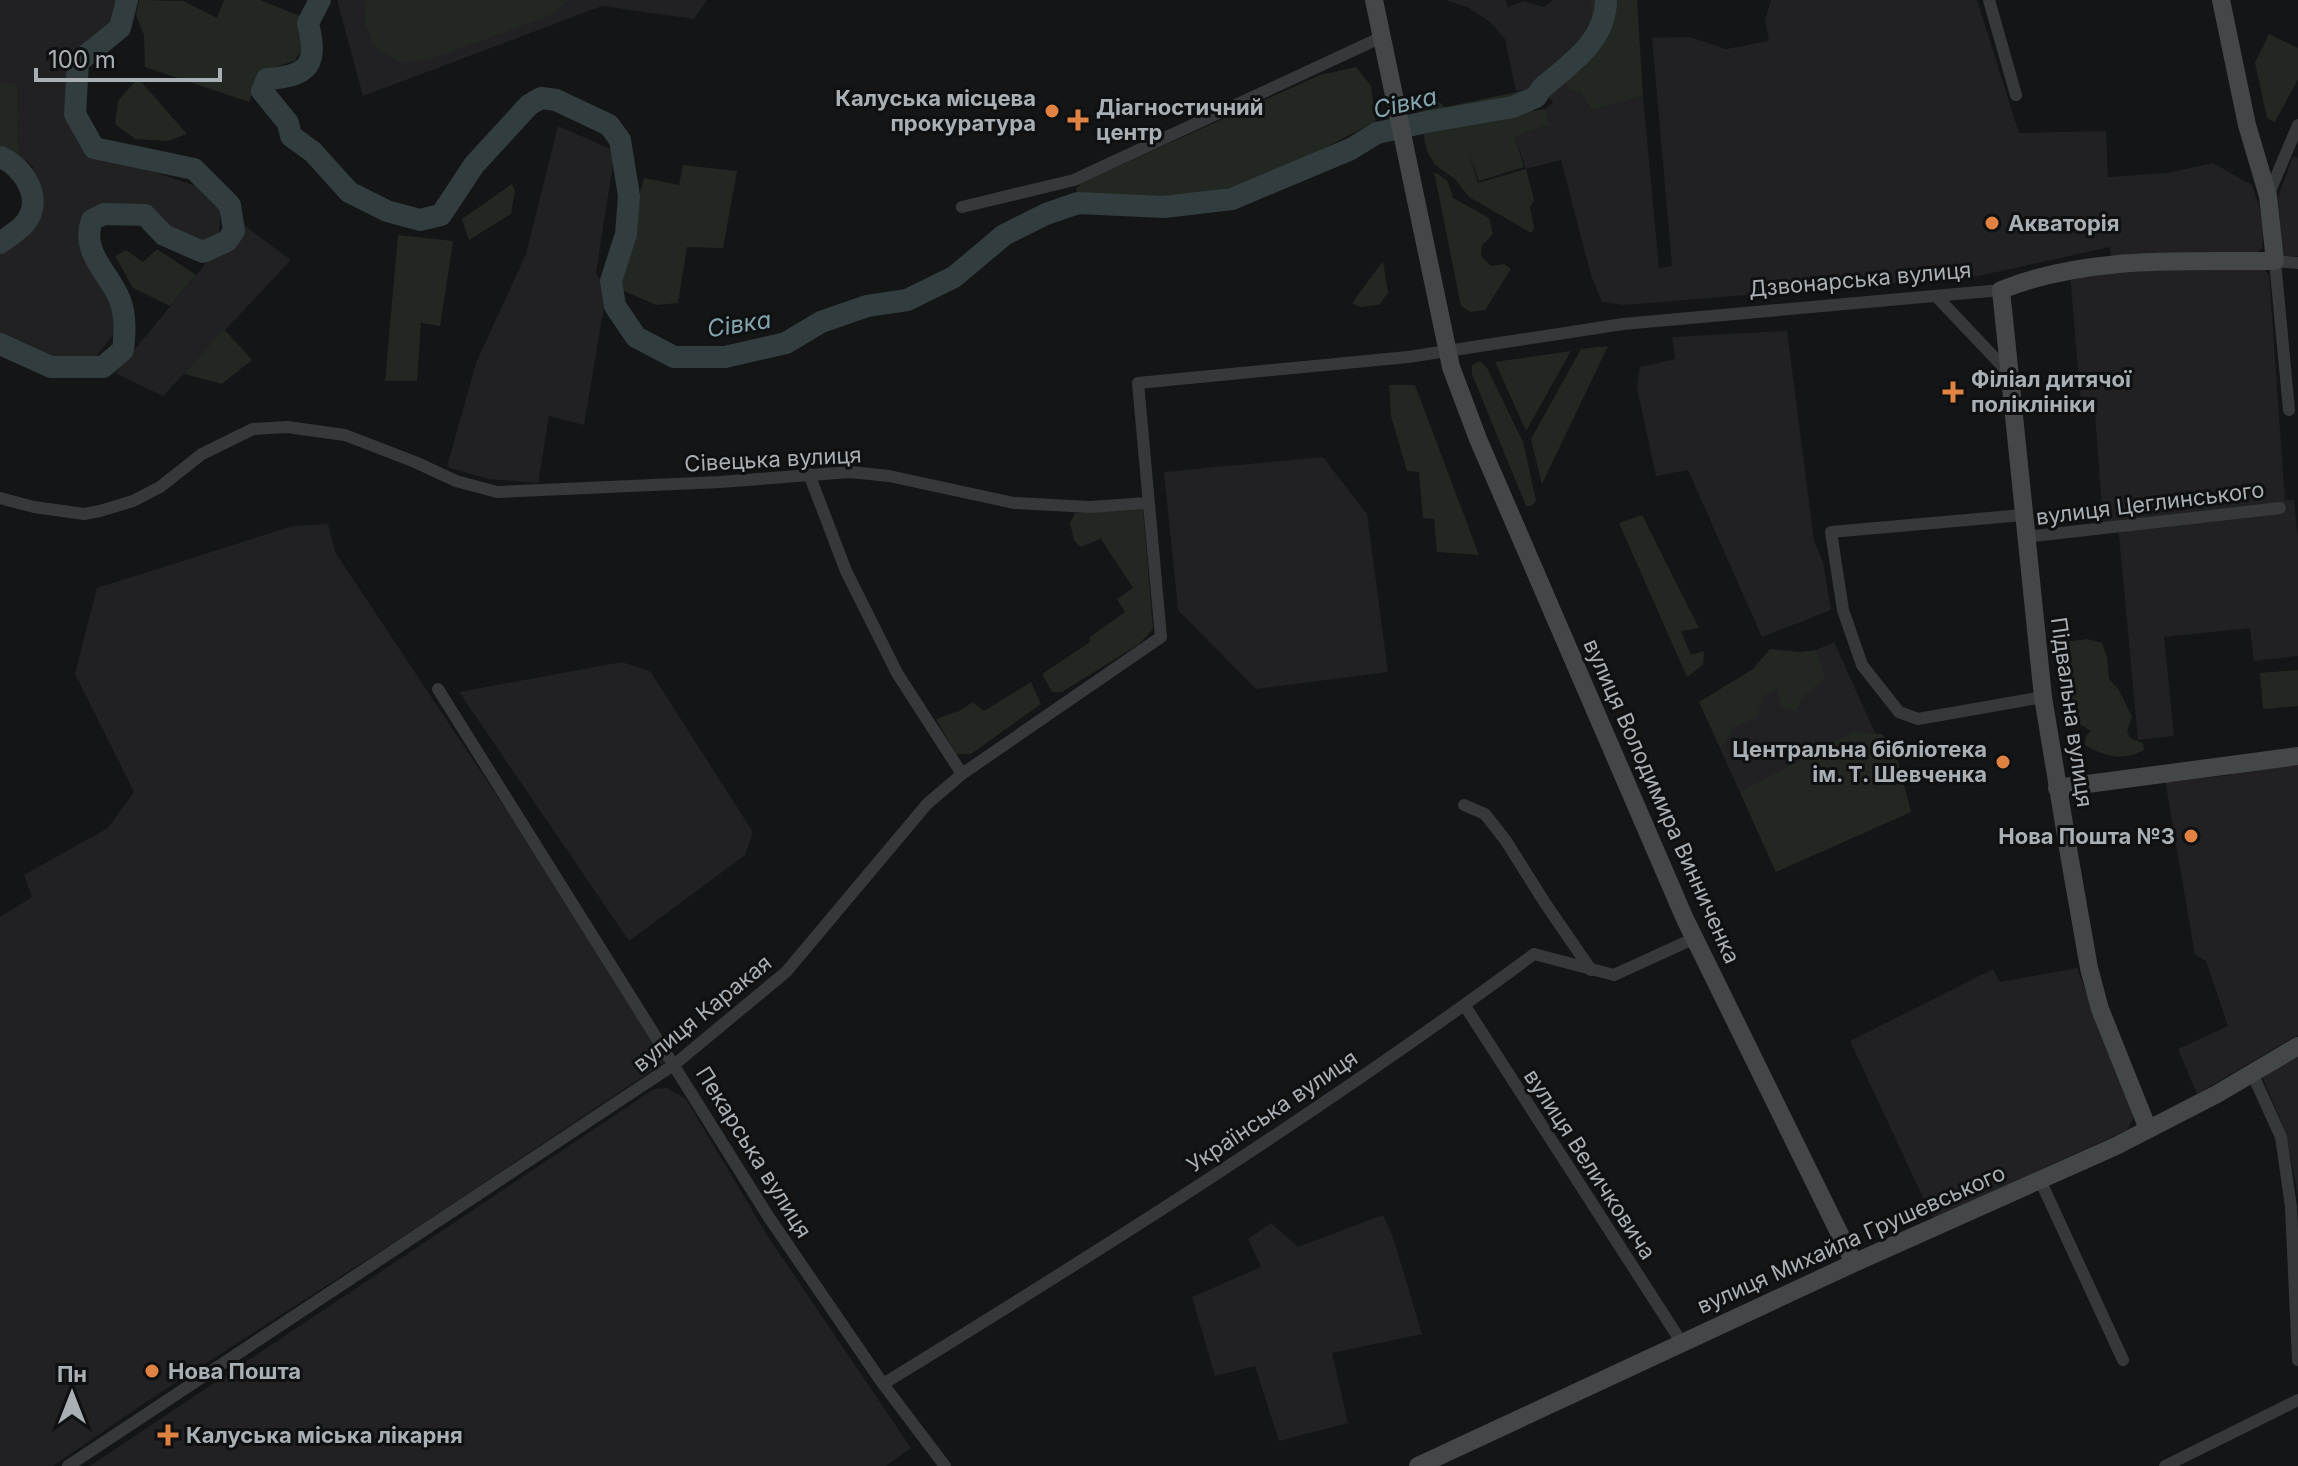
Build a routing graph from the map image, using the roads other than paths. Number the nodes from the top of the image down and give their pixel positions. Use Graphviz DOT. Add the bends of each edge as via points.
graph roads {
  1 [pos="1374,0"];
  2 [pos="1989,0"];
  3 [pos="2221,0"];
  4 [pos="1382,37"];
  5 [pos="2016,95"];
  6 [pos="2298,125"];
  7 [pos="2268,196"];
  8 [pos="962,207"];
  9 [pos="2275,261"];
  10 [pos="2298,263"];
  11 [pos="2001,290"];
  12 [pos="1937,297"];
  13 [pos="1448,350"];
  14 [pos="2009,373"];
  15 [pos="2289,410"];
  16 [pos="809,474"];
  17 [pos="0,498"];
  18 [pos="1147,503"];
  19 [pos="2280,508"];
  20 [pos="2023,515"];
  21 [pos="2026,537"];
  22 [pos="438,689"];
  23 [pos="2043,697"];
  24 [pos="2298,756"];
  25 [pos="962,774"];
  26 [pos="2057,788"];
  27 [pos="1464,805"];
  28 [pos="1695,938"];
  29 [pos="1591,970"];
  30 [pos="1465,1006"];
  31 [pos="2298,1046"];
  32 [pos="675,1064"];
  33 [pos="2252,1073"];
  34 [pos="2148,1129"];
  35 [pos="2040,1180"];
  36 [pos="1854,1263"];
  37 [pos="1682,1343"];
  38 [pos="2123,1360"];
  39 [pos="2298,1360"];
  40 [pos="883,1384"];
  41 [pos="2298,1400"];
  42 [pos="68,1466"];
  43 [pos="945,1466"];
  44 [pos="1418,1466"];
  45 [pos="2165,1466"];
  1 -- 4 [label="main road, вулиця Володимира Винниченка"];
  2 -- 5 [label="street"];
  3 -- 7 [label="main road"];
  4 -- 8 [label="street" via="1074,180"];
  4 -- 13 [label="main road, вулиця Володимира Винниченка"];
  6 -- 7 [label="street"];
  7 -- 9 [label="main road"];
  9 -- 10 [label="street"];
  9 -- 11 [label="main road, Дзвонарська вулиця" via="2094,264"];
  9 -- 15 [label="street"];
  11 -- 12 [label="street, Дзвонарська вулиця"];
  11 -- 14 [label="main road, Підвальна вулиця"];
  12 -- 13 [label="street, Дзвонарська вулиця" via="1623,324"];
  12 -- 14 [label="street"];
  13 -- 18 [label="street" via="1138,383"];
  13 -- 28 [label="main road, вулиця Володимира Винниченка" via="1524,550"];
  14 -- 20 [label="main road, Підвальна вулиця"];
  16 -- 17 [label="street, Сівецька вулиця" via="497,492 456,481 345,435 287,427 253,429 202,454 160,487 100,511 84,514"];
  16 -- 18 [label="street, Сівецька вулиця" via="889,476 1014,503"];
  16 -- 25 [label="street" via="846,571 897,673"];
  18 -- 25 [label="street, вулиця Каракая" via="1161,637"];
  19 -- 21 [label="street, вулиця Цеглинського"];
  20 -- 21 [label="main road, Підвальна вулиця"];
  20 -- 23 [label="street" via="1831,532 1843,610 1862,665 1899,712 1918,719"];
  21 -- 23 [label="main road, Підвальна вулиця"];
  22 -- 32 [label="street, Пекарська вулиця"];
  23 -- 26 [label="main road, Підвальна вулиця"];
  24 -- 26 [label="main road"];
  25 -- 32 [label="street, вулиця Каракая" via="927,804 786,972"];
  26 -- 34 [label="main road, Підвальна вулиця" via="2089,968"];
  27 -- 29 [label="street" via="1485,814 1506,841"];
  28 -- 29 [label="street, Українська вулиця" via="1614,975"];
  28 -- 36 [label="main road, вулиця Володимира Винниченка"];
  29 -- 30 [label="street, Українська вулиця" via="1534,954"];
  30 -- 37 [label="street, вулиця Величковича"];
  30 -- 40 [label="street, Українська вулиця" via="1185,1195"];
  31 -- 33 [label="main road, вулиця Михайла Грушевського"];
  32 -- 40 [label="street, Пекарська вулиця" via="768,1216"];
  32 -- 42 [label="street, вулиця Каракая"];
  33 -- 34 [label="main road, вулиця Михайла Грушевського"];
  33 -- 39 [label="street" via="2281,1137 2291,1207"];
  34 -- 35 [label="main road, вулиця Михайла Грушевського"];
  35 -- 36 [label="main road, вулиця Михайла Грушевського"];
  35 -- 38 [label="street"];
  36 -- 37 [label="main road, вулиця Михайла Грушевського"];
  37 -- 44 [label="main road, вулиця Михайла Грушевського"];
  40 -- 43 [label="street, Пекарська вулиця"];
  41 -- 45 [label="street"];
}
